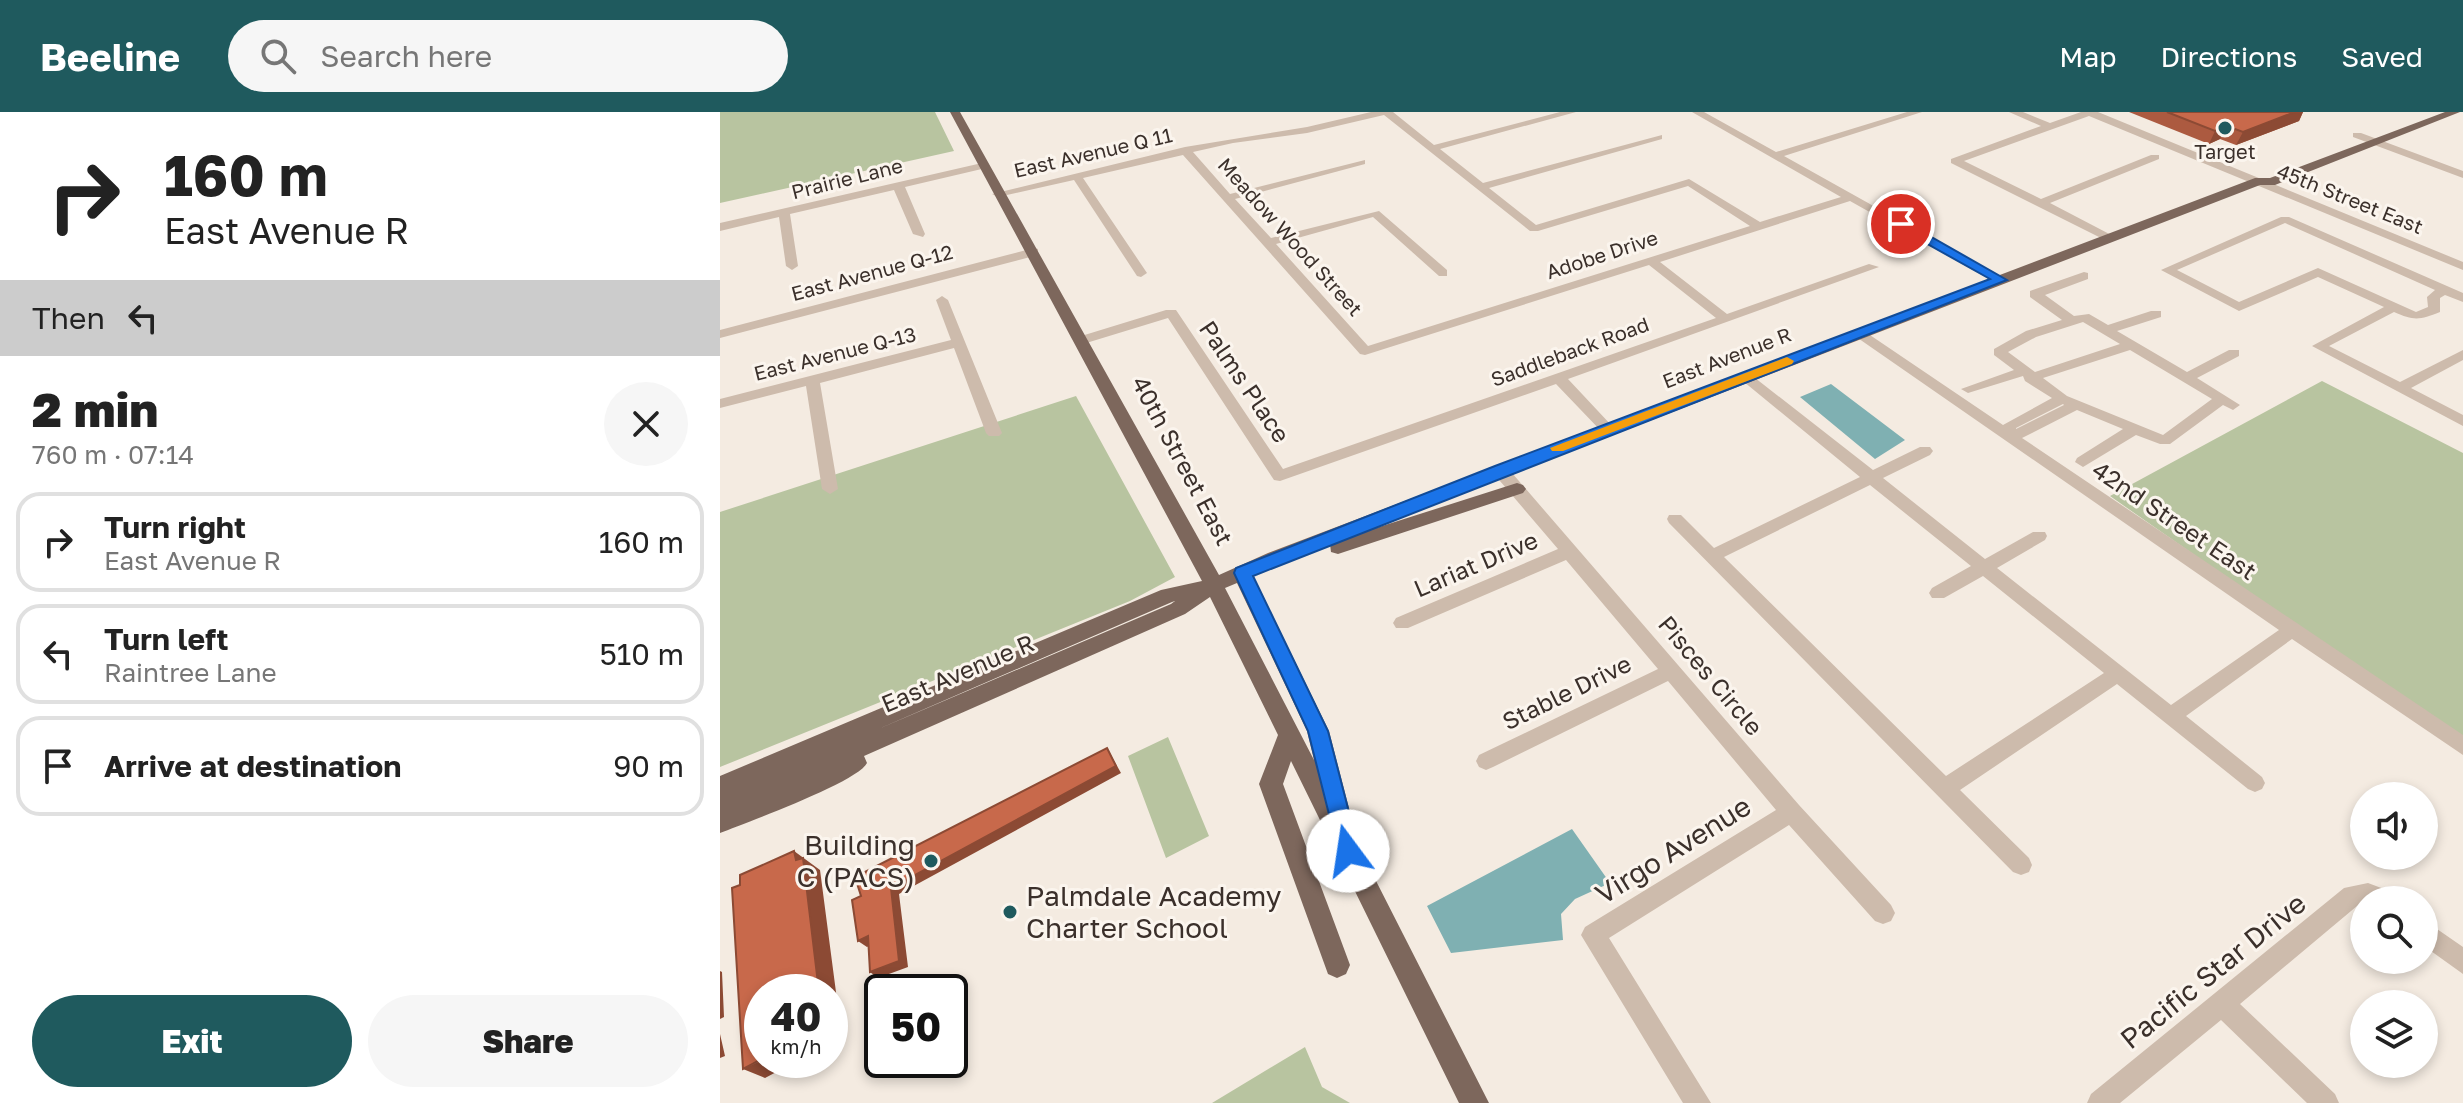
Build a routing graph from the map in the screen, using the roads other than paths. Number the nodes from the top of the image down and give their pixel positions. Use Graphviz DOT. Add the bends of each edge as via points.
graph roads {
  1 [pos="955,112"];
  2 [pos="1385,112"];
  3 [pos="1571,112"];
  4 [pos="1697,112"];
  5 [pos="1917,112"];
  6 [pos="2014,112"];
  7 [pos="2089,112"];
  8 [pos="2417,112"];
  9 [pos="2455,112"];
  10 [pos="2049,126"];
  11 [pos="2357,135"];
  12 [pos="1658,137"];
  13 [pos="2374,142"];
  14 [pos="1433,148"];
  15 [pos="1185,150"];
  16 [pos="1777,155"];
  17 [pos="2155,157"];
  18 [pos="1361,162"];
  19 [pos="2463,162"];
  20 [pos="982,166"];
  21 [pos="2446,169"];
  22 [pos="1076,175"];
  23 [pos="2463,175"];
  24 [pos="2259,181"];
  25 [pos="898,185"];
  26 [pos="1481,187"];
  27 [pos="998,194"];
  28 [pos="1852,197"];
  29 [pos="1228,198"];
  30 [pos="2041,203"];
  31 [pos="784,213"];
  32 [pos="720,227"];
  33 [pos="1760,227"];
  34 [pos="919,234"];
  35 [pos="2111,238"];
  36 [pos="1267,243"];
  37 [pos="1034,252"];
  38 [pos="1651,261"];
  39 [pos="792,266"];
  40 [pos="2463,266"];
  41 [pos="1873,267"];
  42 [pos="1141,273"];
  43 [pos="1443,273"];
  44 [pos="2084,276"];
  45 [pos="2000,280"];
  46 [pos="2443,290"];
  47 [pos="2463,298"];
  48 [pos="942,300"];
  49 [pos="2394,307"];
  50 [pos="2156,314"];
  51 [pos="1724,318"];
  52 [pos="2070,319"];
  53 [pos="2107,330"];
  54 [pos="720,334"];
  55 [pos="1859,334"];
  56 [pos="1083,340"];
  57 [pos="959,342"];
  58 [pos="2129,346"];
  59 [pos="1365,351"];
  60 [pos="2234,353"];
  61 [pos="2463,354"];
  62 [pos="2026,375"];
  63 [pos="1558,377"];
  64 [pos="1745,377"];
  65 [pos="2185,378"];
  66 [pos="812,379"];
  67 [pos="2400,388"];
  68 [pos="1968,389"];
  69 [pos="2068,402"];
  70 [pos="720,404"];
  71 [pos="2463,421"];
  72 [pos="2135,428"];
  73 [pos="1607,429"];
  74 [pos="994,433"];
  75 [pos="2005,434"];
  76 [pos="1925,451"];
  77 [pos="2083,462"];
  78 [pos="1500,470"];
  79 [pos="1280,476"];
  80 [pos="1872,478"];
  81 [pos="830,489"];
  82 [pos="1517,489"];
  83 [pos="1675,519"];
  84 [pos="2039,536"];
  85 [pos="1570,551"];
  86 [pos="1712,556"];
  87 [pos="1275,558"];
  88 [pos="1984,567"];
  89 [pos="1242,573"];
  90 [pos="1214,585"];
  91 [pos="1938,593"];
  92 [pos="1402,623"];
  93 [pos="2292,630"];
  94 [pos="1672,671"];
  95 [pos="2118,674"];
  96 [pos="2171,716"];
  97 [pos="856,728"];
  98 [pos="1289,734"];
  99 [pos="2463,746"];
  100 [pos="1486,761"];
  101 [pos="856,763"];
  102 [pos="2255,783"];
  103 [pos="720,787"];
  104 [pos="1946,788"];
  105 [pos="720,797"];
  106 [pos="720,808"];
  107 [pos="1791,812"];
  108 [pos="720,822"];
  109 [pos="1348,851"];
  110 [pos="2021,865"];
  111 [pos="2350,898"];
  112 [pos="1883,913"];
  113 [pos="2438,942"];
  114 [pos="2463,962"];
  115 [pos="1337,965"];
  116 [pos="2221,1003"];
  117 [pos="1474,1103"];
  118 [pos="1698,1103"];
  119 [pos="2100,1103"];
  120 [pos="2326,1103"];
  1 -- 20 [label="main road, 40th Street East"];
  2 -- 14 [label="street"];
  2 -- 15 [label="street, East Avenue Q 11"];
  3 -- 14 [label="street"];
  4 -- 16 [label="street"];
  5 -- 16 [label="street"];
  6 -- 10 [label="street"];
  7 -- 10 [label="street"];
  7 -- 24 [label="street, 45th Street East"];
  8 -- 11 [label="main road, East Avenue R"];
  9 -- 13 [label="main road, East Avenue R"];
  10 -- 30 [label="street" via="1955,161"];
  11 -- 13 [label="street"];
  11 -- 24 [label="main road, East Avenue R" via="2254,174"];
  12 -- 26 [label="street"];
  13 -- 21 [label="street"];
  13 -- 24 [label="main road, East Avenue R" via="2271,182"];
  14 -- 26 [label="street"];
  15 -- 22 [label="street, East Avenue Q 11"];
  15 -- 29 [label="street, Meadow Wood Street"];
  16 -- 28 [label="street"];
  17 -- 30 [label="street"];
  18 -- 29 [label="street"];
  19 -- 21 [label="street"];
  20 -- 25 [label="street, Prairie Lane"];
  20 -- 27 [label="main road, 40th Street East"];
  21 -- 23 [label="street"];
  22 -- 27 [label="street, East Avenue Q 11"];
  22 -- 42 [label="street"];
  24 -- 35 [label="main road, East Avenue R"];
  24 -- 40 [label="street, 45th Street East"];
  25 -- 31 [label="street, Prairie Lane"];
  25 -- 34 [label="street"];
  26 -- 33 [label="street" via="1534,229 1689,182"];
  27 -- 37 [label="main road, 40th Street East"];
  28 -- 33 [label="street, Adobe Drive"];
  28 -- 45 [label="street"];
  29 -- 36 [label="street, Meadow Wood Street"];
  30 -- 35 [label="street"];
  31 -- 32 [label="street, Prairie Lane"];
  31 -- 39 [label="street"];
  33 -- 38 [label="street, Adobe Drive"];
  35 -- 45 [label="main road, East Avenue R"];
  36 -- 43 [label="street" via="1375,213"];
  36 -- 59 [label="street, Meadow Wood Street"];
  37 -- 54 [label="street, East Avenue Q-12"];
  37 -- 56 [label="main road, 40th Street East"];
  38 -- 51 [label="street"];
  38 -- 59 [label="street, Adobe Drive"];
  41 -- 51 [label="street, Saddleback Road"];
  44 -- 52 [label="street" via="2035,294"];
  45 -- 55 [label="main road, East Avenue R"];
  46 -- 47 [label="street"];
  46 -- 49 [label="street" via="2433,297 2435,309 2416,317"];
  46 -- 49 [label="street" via="2285,219 2167,270 2239,307 2318,272"];
  48 -- 57 [label="street"];
  49 -- 67 [label="street" via="2319,346"];
  50 -- 53 [label="street"];
  51 -- 63 [label="street, Saddleback Road"];
  52 -- 53 [label="street" via="2084,317"];
  52 -- 62 [label="street" via="1999,352"];
  53 -- 58 [label="street"];
  55 -- 64 [label="main road, East Avenue R"];
  55 -- 75 [label="street, 42nd Street East"];
  56 -- 79 [label="street, Palms Place" via="1171,313"];
  56 -- 90 [label="main road, 40th Street East"];
  57 -- 66 [label="street, East Avenue Q-13"];
  57 -- 74 [label="street"];
  58 -- 62 [label="street"];
  58 -- 65 [label="street"];
  60 -- 65 [label="street"];
  61 -- 67 [label="street"];
  62 -- 68 [label="street"];
  62 -- 69 [label="street"];
  63 -- 73 [label="street"];
  63 -- 79 [label="street, Saddleback Road"];
  64 -- 73 [label="main road, East Avenue R"];
  64 -- 80 [label="street"];
  65 -- 72 [label="street" via="2226,402 2165,441"];
  66 -- 70 [label="street, East Avenue Q-13"];
  66 -- 81 [label="street"];
  67 -- 71 [label="street"];
  69 -- 72 [label="street"];
  69 -- 75 [label="street" via="2010,425"];
  72 -- 77 [label="street"];
  73 -- 78 [label="main road, East Avenue R"];
  75 -- 93 [label="street, 42nd Street East"];
  76 -- 80 [label="street"];
  78 -- 82 [label="street, Pisces Circle"];
  78 -- 87 [label="main road, East Avenue R"];
  80 -- 86 [label="street"];
  80 -- 88 [label="street"];
  82 -- 85 [label="street, Pisces Circle"];
  82 -- 87 [label="main road" via="1311,555"];
  83 -- 86 [label="street"];
  84 -- 88 [label="street"];
  85 -- 92 [label="street, Lariat Drive"];
  85 -- 94 [label="street, Pisces Circle"];
  86 -- 104 [label="street"];
  87 -- 89 [label="main road, East Avenue R"];
  88 -- 91 [label="street"];
  88 -- 95 [label="street"];
  89 -- 90 [label="main road, East Avenue R"];
  89 -- 109 [label="main road" via="1318,731"];
  90 -- 97 [label="main road, East Avenue R" via="1168,595"];
  90 -- 98 [label="main road, 40th Street East"];
  90 -- 106 [label="main road, East Avenue R" via="1178,609"];
  93 -- 96 [label="street"];
  93 -- 99 [label="street, 42nd Street East"];
  94 -- 100 [label="street, Stable Drive"];
  94 -- 107 [label="street, Pisces Circle"];
  95 -- 96 [label="street"];
  95 -- 104 [label="street"];
  96 -- 102 [label="street"];
  97 -- 103 [label="main road, East Avenue R"];
  97 -- 105 [label="main road" via="822,752"];
  98 -- 109 [label="main road, 40th Street East"];
  98 -- 115 [label="main road" via="1271,784"];
  101 -- 108 [label="main road"];
  104 -- 110 [label="street"];
  107 -- 112 [label="street, Pisces Circle"];
  107 -- 118 [label="street, Virgo Avenue" via="1593,935"];
  109 -- 117 [label="main road, 40th Street East"];
  111 -- 116 [label="street, Pacific Star Drive"];
  113 -- 114 [label="street"];
  116 -- 119 [label="street, Pacific Star Drive"];
  116 -- 120 [label="street"];
}
